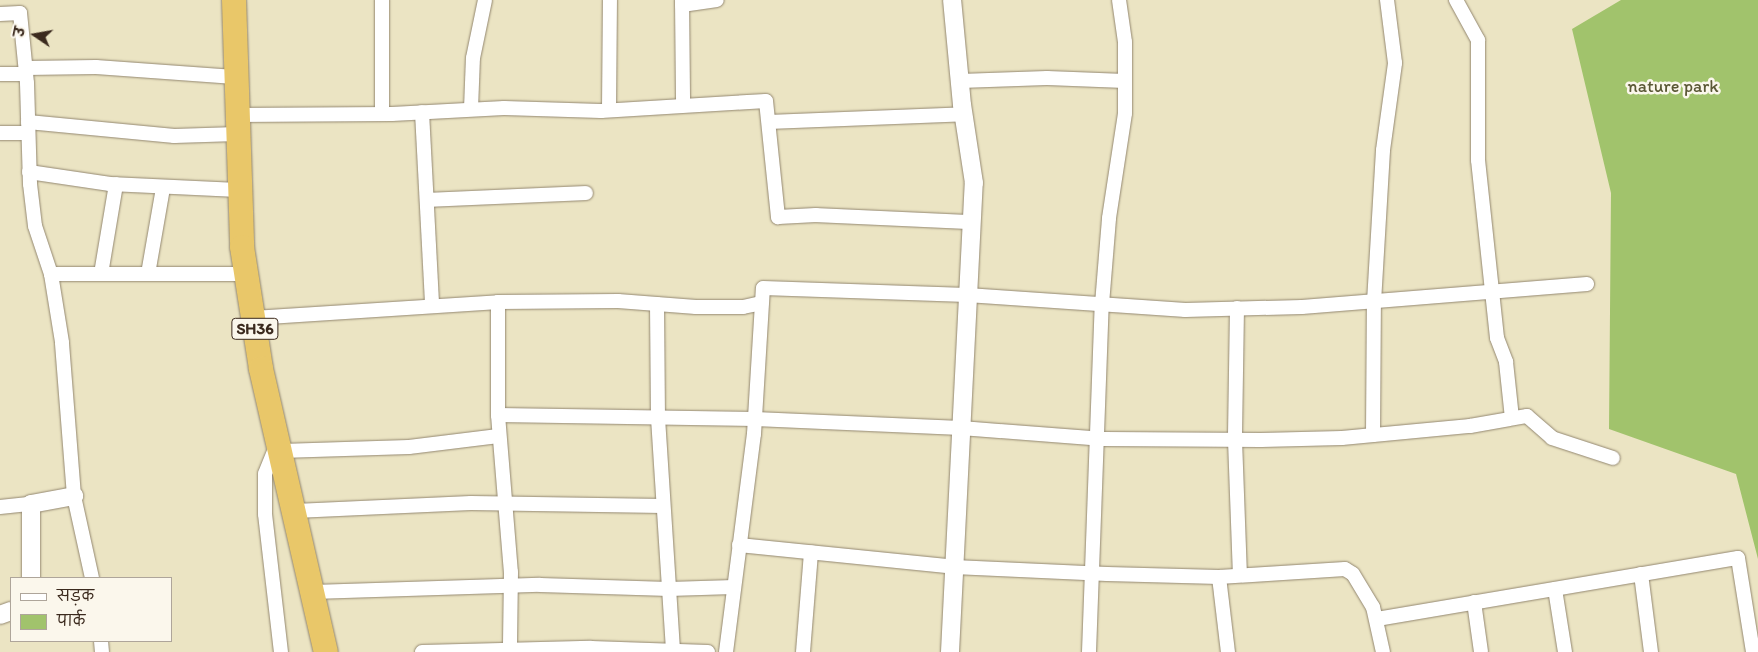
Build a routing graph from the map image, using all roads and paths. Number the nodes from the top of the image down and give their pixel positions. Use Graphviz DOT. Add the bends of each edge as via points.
graph roads {
  1 [pos="234,0"];
  2 [pos="382,0"];
  3 [pos="486,0"];
  4 [pos="610,0"];
  5 [pos="717,0"];
  6 [pos="952,0"];
  7 [pos="1119,0"];
  8 [pos="1387,0"];
  9 [pos="1456,0"];
  10 [pos="682,2"];
  11 [pos="0,14"];
  12 [pos="26,71"];
  13 [pos="0,74"];
  14 [pos="235,77"];
  15 [pos="960,81"];
  16 [pos="1125,81"];
  17 [pos="683,104"];
  18 [pos="471,110"];
  19 [pos="610,110"];
  20 [pos="422,112"];
  21 [pos="382,114"];
  22 [pos="964,114"];
  23 [pos="768,122"];
  24 [pos="236,124"];
  25 [pos="28,128"];
  26 [pos="0,133"];
  27 [pos="29,172"];
  28 [pos="116,184"];
  29 [pos="163,188"];
  30 [pos="238,190"];
  31 [pos="586,193"];
  32 [pos="427,200"];
  33 [pos="972,222"];
  34 [pos="51,274"];
  35 [pos="101,274"];
  36 [pos="148,274"];
  37 [pos="246,274"];
  38 [pos="1587,284"];
  39 [pos="1494,292"];
  40 [pos="968,295"];
  41 [pos="498,302"];
  42 [pos="1374,302"];
  43 [pos="762,303"];
  44 [pos="658,304"];
  45 [pos="1102,304"];
  46 [pos="432,306"];
  47 [pos="1237,308"];
  48 [pos="253,318"];
  49 [pos="498,415"];
  50 [pos="658,418"];
  51 [pos="755,418"];
  52 [pos="1512,418"];
  53 [pos="961,428"];
  54 [pos="1373,435"];
  55 [pos="498,436"];
  56 [pos="1096,438"];
  57 [pos="1235,440"];
  58 [pos="280,446"];
  59 [pos="1613,458"];
  60 [pos="74,496"];
  61 [pos="503,502"];
  62 [pos="30,504"];
  63 [pos="663,506"];
  64 [pos="0,507"];
  65 [pos="295,511"];
  66 [pos="739,545"];
  67 [pos="811,552"];
  68 [pos="954,567"];
  69 [pos="1091,573"];
  70 [pos="1641,574"];
  71 [pos="1240,575"];
  72 [pos="31,577"];
  73 [pos="92,577"];
  74 [pos="1219,577"];
  75 [pos="511,586"];
  76 [pos="734,587"];
  77 [pos="669,589"];
  78 [pos="1555,589"];
  79 [pos="313,592"];
  80 [pos="1474,602"];
  81 [pos="1377,618"];
  82 [pos="510,648"];
  83 [pos="673,651"];
  84 [pos="281,652"];
  85 [pos="326,652"];
  86 [pos="422,652"];
  87 [pos="708,652"];
  88 [pos="726,652"];
  89 [pos="804,652"];
  90 [pos="950,652"];
  91 [pos="1089,652"];
  92 [pos="1228,652"];
  93 [pos="1383,652"];
  94 [pos="1481,652"];
  95 [pos="1565,652"];
  96 [pos="1651,652"];
  97 [pos="1753,652"];
  1 -- 14 [label="highway, SH36"];
  2 -- 21 [label="street"];
  3 -- 18 [label="street" via="473,58"];
  4 -- 19 [label="street"];
  5 -- 10 [label="street"];
  6 -- 15 [label="street"];
  7 -- 16 [label="street" via="1125,42"];
  8 -- 42 [label="street" via="1395,63 1383,150"];
  9 -- 39 [label="street" via="1478,40 1478,160"];
  10 -- 17 [label="street"];
  11 -- 12 [label="street" via="20,13"];
  12 -- 13 [label="street"];
  12 -- 14 [label="street" via="96,67"];
  12 -- 25 [label="street"];
  14 -- 24 [label="highway, SH36"];
  15 -- 16 [label="street" via="1047,78"];
  15 -- 22 [label="street"];
  16 -- 45 [label="street" via="1125,113 1109,218"];
  17 -- 19 [label="street"];
  17 -- 23 [label="street" via="766,101"];
  18 -- 19 [label="street"];
  18 -- 20 [label="street"];
  20 -- 21 [label="street"];
  20 -- 32 [label="street"];
  21 -- 24 [label="street"];
  22 -- 23 [label="street"];
  22 -- 33 [label="street" via="974,183"];
  23 -- 33 [label="street" via="778,217 816,215"];
  24 -- 25 [label="street" via="174,136"];
  24 -- 30 [label="highway, SH36"];
  25 -- 26 [label="street"];
  25 -- 27 [label="street"];
  27 -- 28 [label="street"];
  27 -- 34 [label="street" via="35,226"];
  28 -- 29 [label="street"];
  28 -- 35 [label="street"];
  29 -- 30 [label="street"];
  29 -- 36 [label="street"];
  30 -- 37 [label="highway, SH36"];
  31 -- 32 [label="street"];
  32 -- 46 [label="street"];
  33 -- 40 [label="street"];
  34 -- 35 [label="street"];
  34 -- 60 [label="street" via="62,342"];
  35 -- 36 [label="street"];
  36 -- 37 [label="street"];
  37 -- 48 [label="highway, SH36"];
  38 -- 39 [label="street"];
  39 -- 42 [label="street"];
  39 -- 52 [label="street" via="1497,338 1506,362"];
  40 -- 43 [label="street" via="763,288"];
  40 -- 45 [label="street"];
  40 -- 53 [label="street"];
  41 -- 44 [label="street" via="618,300"];
  41 -- 46 [label="street"];
  41 -- 49 [label="street"];
  42 -- 47 [label="street"];
  42 -- 54 [label="street"];
  43 -- 44 [label="street" via="743,307"];
  43 -- 51 [label="street"];
  44 -- 50 [label="street"];
  45 -- 47 [label="street" via="1185,310"];
  45 -- 56 [label="street"];
  46 -- 48 [label="street"];
  47 -- 57 [label="street"];
  48 -- 58 [label="highway, SH36" via="261,369"];
  49 -- 50 [label="street"];
  49 -- 55 [label="street"];
  50 -- 51 [label="street"];
  50 -- 63 [label="street"];
  51 -- 53 [label="street"];
  51 -- 66 [label="street"];
  52 -- 54 [label="street"];
  52 -- 59 [label="street" via="1527,416 1552,438"];
  53 -- 56 [label="street"];
  53 -- 68 [label="street"];
  54 -- 57 [label="street"];
  55 -- 58 [label="street" via="409,447"];
  55 -- 61 [label="street"];
  56 -- 57 [label="street"];
  56 -- 69 [label="street"];
  57 -- 71 [label="street"];
  58 -- 65 [label="highway, SH36"];
  58 -- 84 [label="street" via="265,474 265,514"];
  60 -- 62 [label="street"];
  60 -- 73 [label="street"];
  61 -- 63 [label="street"];
  61 -- 65 [label="street"];
  61 -- 75 [label="street"];
  62 -- 64 [label="street"];
  62 -- 72 [label="street"];
  63 -- 77 [label="street"];
  65 -- 79 [label="highway, SH36"];
  66 -- 67 [label="street"];
  66 -- 76 [label="street"];
  67 -- 68 [label="street"];
  67 -- 89 [label="street"];
  68 -- 69 [label="street"];
  68 -- 90 [label="street"];
  69 -- 74 [label="street"];
  69 -- 91 [label="street"];
  70 -- 78 [label="street"];
  70 -- 96 [label="street"];
  70 -- 97 [label="street" via="1738,558"];
  71 -- 74 [label="street"];
  71 -- 81 [label="street" via="1345,569 1364,590"];
  74 -- 92 [label="street"];
  75 -- 77 [label="street"];
  75 -- 79 [label="street"];
  75 -- 82 [label="street"];
  76 -- 77 [label="street"];
  76 -- 88 [label="street"];
  77 -- 83 [label="street"];
  78 -- 80 [label="street"];
  78 -- 95 [label="street"];
  79 -- 85 [label="highway, SH36"];
  80 -- 81 [label="street"];
  80 -- 94 [label="street"];
  81 -- 93 [label="street"];
  82 -- 83 [label="street"];
  82 -- 86 [label="street"];
  83 -- 87 [label="street"];
}
